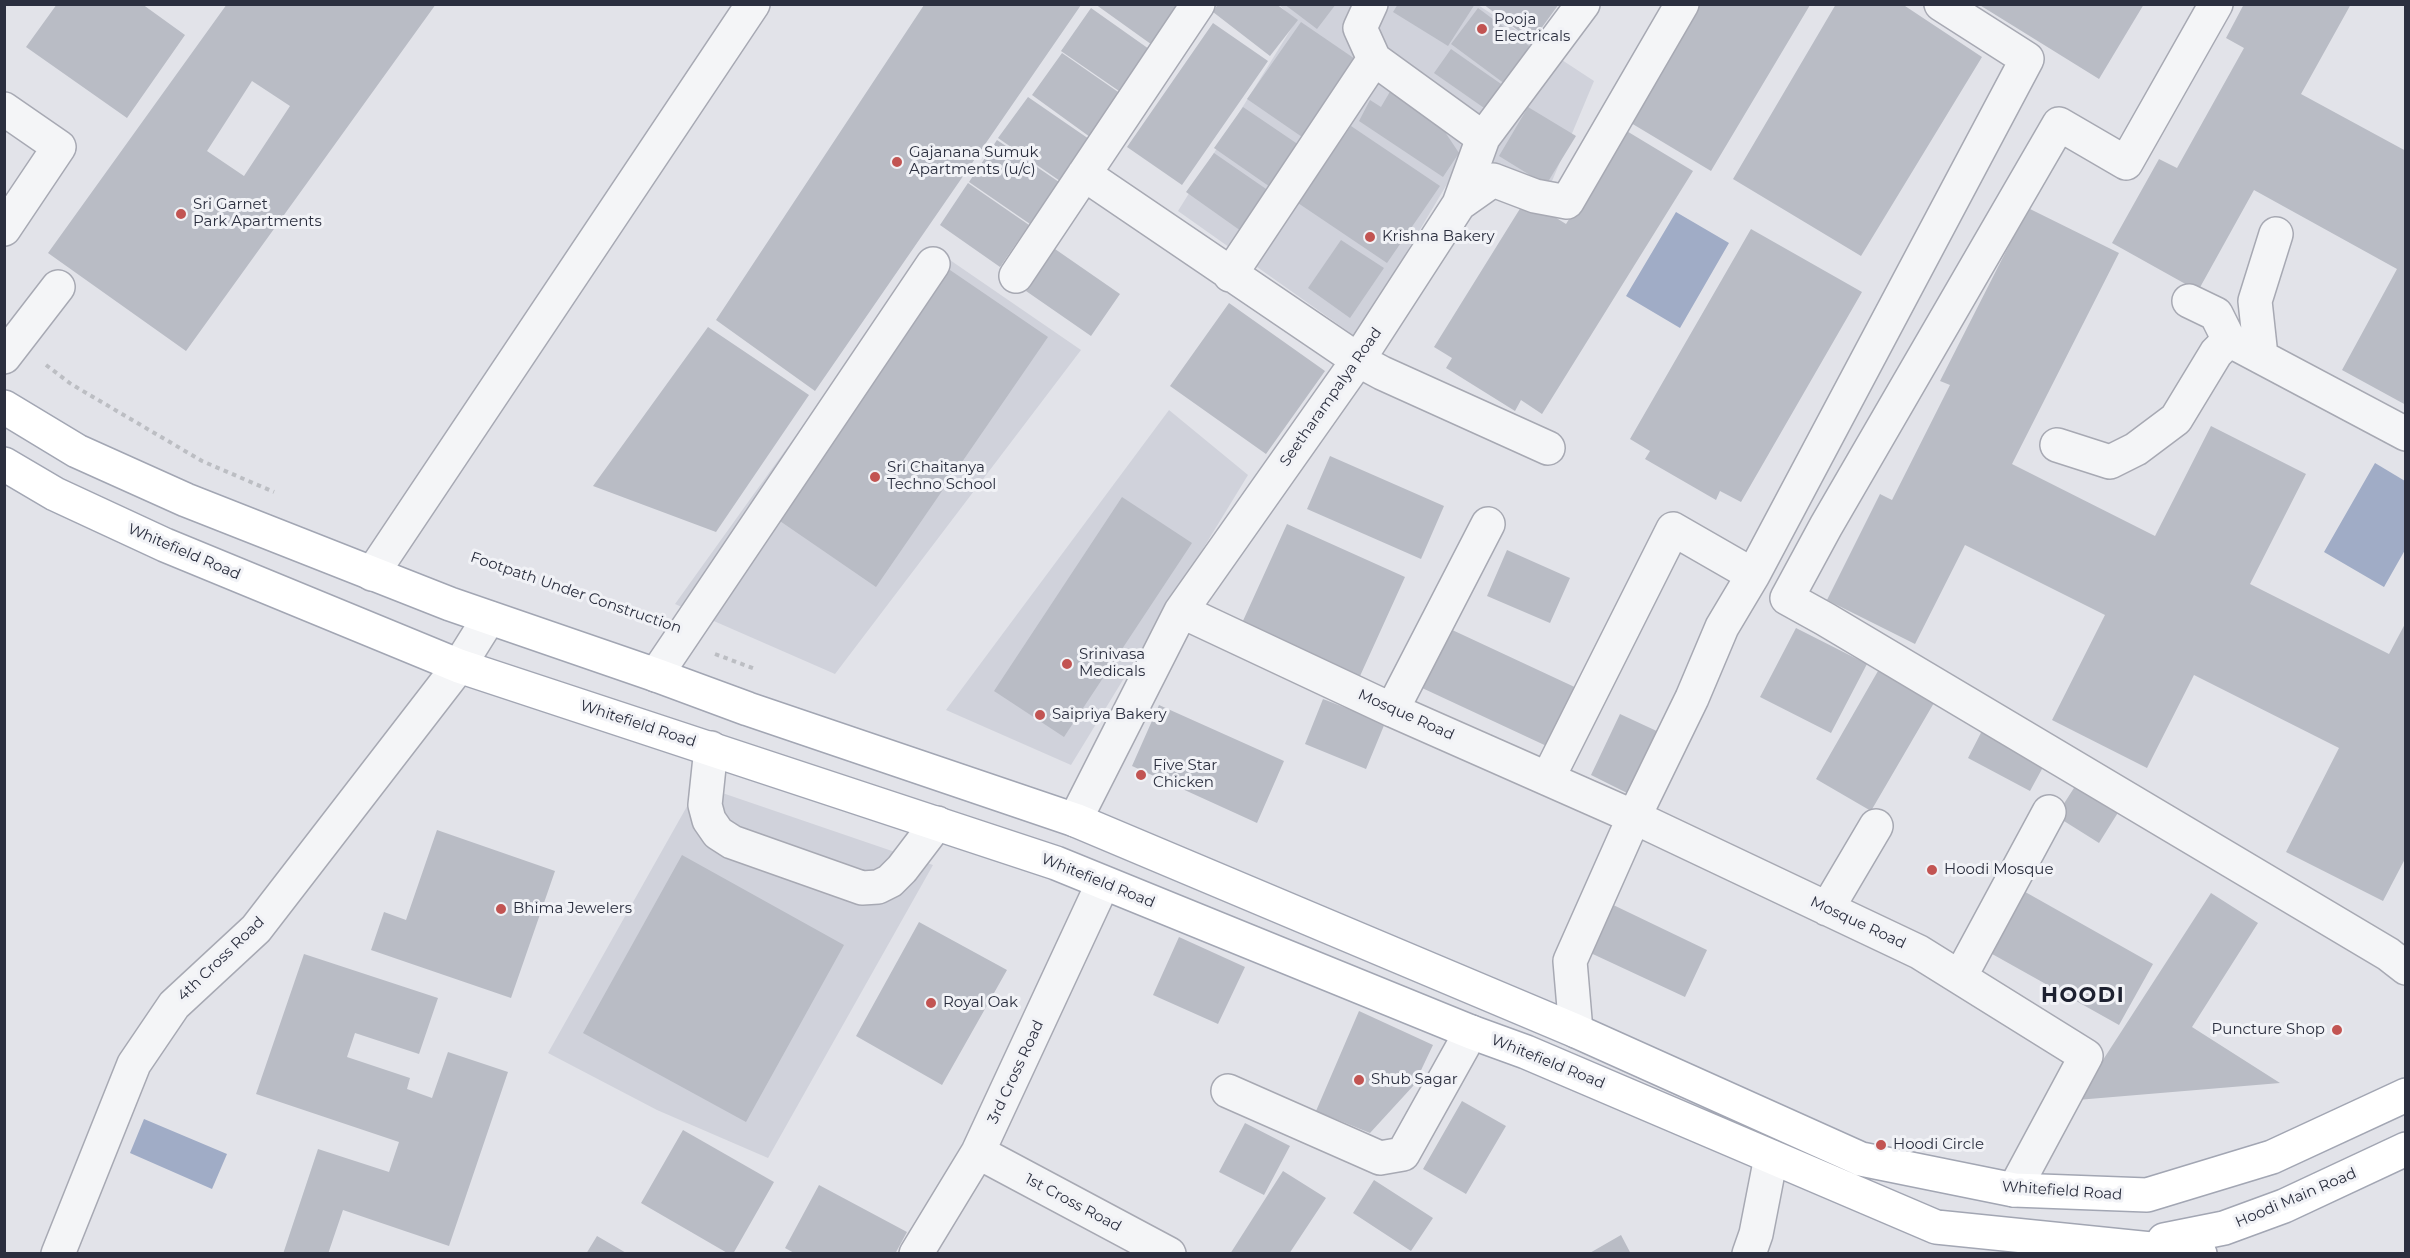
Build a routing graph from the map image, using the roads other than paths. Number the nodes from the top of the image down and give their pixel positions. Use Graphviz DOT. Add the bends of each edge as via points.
graph roads {
  1 [pos="753,4"];
  2 [pos="1198,4"];
  3 [pos="1371,4"];
  4 [pos="1583,4"];
  5 [pos="1682,4"];
  6 [pos="1941,4"];
  7 [pos="2216,4"];
  8 [pos="1374,58"];
  9 [pos="4,109"];
  10 [pos="1483,138"];
  11 [pos="1084,174"];
  12 [pos="1459,204"];
  13 [pos="4,229"];
  14 [pos="2277,234"];
  15 [pos="933,264"];
  16 [pos="1230,275"];
  17 [pos="1016,276"];
  18 [pos="58,287"];
  19 [pos="2189,300"];
  20 [pos="2229,340"];
  21 [pos="2260,356"];
  22 [pos="4,357"];
  23 [pos="1358,360"];
  24 [pos="4,407"];
  25 [pos="2406,434"];
  26 [pos="2057,445"];
  27 [pos="1548,448"];
  28 [pos="4,464"];
  29 [pos="1488,524"];
  30 [pos="372,574"];
  31 [pos="1753,575"];
  32 [pos="1181,611"];
  33 [pos="489,618"];
  34 [pos="459,666"];
  35 [pos="656,675"];
  36 [pos="1392,710"];
  37 [pos="711,748"];
  38 [pos="1548,778"];
  39 [pos="2049,812"];
  40 [pos="1634,817"];
  41 [pos="1075,820"];
  42 [pos="937,823"];
  43 [pos="1876,826"];
  44 [pos="1103,883"];
  45 [pos="1827,909"];
  46 [pos="2400,955"];
  47 [pos="1960,977"];
  48 [pos="1576,1031"];
  49 [pos="1472,1032"];
  50 [pos="1228,1091"];
  51 [pos="2406,1095"];
  52 [pos="2406,1149"];
  53 [pos="978,1152"];
  54 [pos="1771,1157"];
  55 [pos="2014,1190"];
  56 [pos="2121,1250"];
  57 [pos="58,1254"];
  58 [pos="916,1254"];
  59 [pos="1168,1254"];
  60 [pos="1749,1254"];
  61 [pos="2200,1254"];
  1 -- 30 [label="street"];
  2 -- 11 [label="street"];
  3 -- 8 [label="street" via="1360,28"];
  4 -- 10 [label="street, Seetharampalya Road"];
  5 -- 12 [label="street" via="1567,202 1535,196 1493,180"];
  6 -- 31 [label="street" via="2027,59"];
  7 -- 46 [label="street" via="2126,163 2059,124 1787,598"];
  8 -- 10 [label="street"];
  8 -- 16 [label="street"];
  9 -- 13 [label="street" via="59,147"];
  10 -- 12 [label="street, Seetharampalya Road"];
  11 -- 16 [label="street"];
  11 -- 17 [label="street"];
  12 -- 23 [label="street, Seetharampalya Road"];
  14 -- 21 [label="street" via="2255,301"];
  15 -- 35 [label="street"];
  16 -- 23 [label="street"];
  18 -- 22 [label="street"];
  19 -- 20 [label="street" via="2216,314"];
  20 -- 21 [label="street"];
  20 -- 26 [label="street" via="2216,353 2176,419 2136,449 2110,462"];
  21 -- 25 [label="street"];
  23 -- 27 [label="street"];
  23 -- 32 [label="street, Seetharampalya Road"];
  24 -- 30 [label="main road, Whitefield Road" via="77,451 132,476"];
  28 -- 34 [label="main road, Whitefield Road" via="55,494 165,545"];
  29 -- 36 [label="street"];
  30 -- 33 [label="main road, Whitefield Road"];
  31 -- 38 [label="street" via="1673,529"];
  31 -- 40 [label="street" via="1722,627"];
  32 -- 36 [label="street, Mosque Road"];
  32 -- 41 [label="street, Seetharampalya Road"];
  33 -- 34 [label="street, 4th Cross Road"];
  33 -- 35 [label="main road, Whitefield Road"];
  34 -- 37 [label="main road, Whitefield Road"];
  34 -- 57 [label="street, 4th Cross Road" via="256,929 174,1005 134,1064"];
  35 -- 41 [label="main road, Whitefield Road"];
  36 -- 38 [label="street, Mosque Road"];
  37 -- 42 [label="main road, Whitefield Road"];
  37 -- 42 [label="street" via="705,805 718,833 732,842 862,888 878,888 890,880"];
  38 -- 40 [label="street, Mosque Road"];
  39 -- 47 [label="street"];
  40 -- 45 [label="street, Mosque Road"];
  40 -- 48 [label="street" via="1569,961"];
  41 -- 48 [label="main road, Whitefield Road"];
  42 -- 44 [label="main road, Whitefield Road"];
  43 -- 45 [label="street"];
  44 -- 49 [label="main road, Whitefield Road"];
  44 -- 53 [label="street, 3rd Cross Road"];
  45 -- 47 [label="street, Mosque Road" via="1919,952"];
  47 -- 55 [label="street, Mosque Road" via="2086,1056"];
  48 -- 55 [label="main road, Whitefield Road" via="1861,1160"];
  49 -- 50 [label="street" via="1403,1154 1380,1158"];
  49 -- 54 [label="main road, Whitefield Road"];
  51 -- 55 [label="main road, Whitefield Road" via="2272,1157 2147,1196"];
  52 -- 56 [label="main road, Hoodi Main Road" via="2284,1206 2224,1228"];
  53 -- 58 [label="street, 3rd Cross Road"];
  53 -- 59 [label="street, 1st Cross Road"];
  54 -- 56 [label="main road, Whitefield Road" via="1936,1227"];
  54 -- 60 [label="street"];
  56 -- 61 [label="main road, Whitefield Road"];
}
